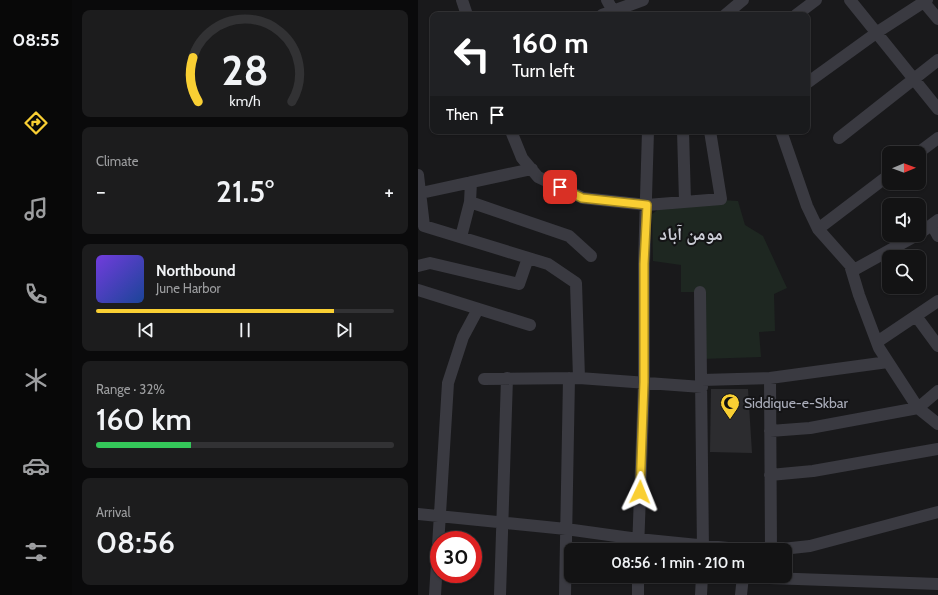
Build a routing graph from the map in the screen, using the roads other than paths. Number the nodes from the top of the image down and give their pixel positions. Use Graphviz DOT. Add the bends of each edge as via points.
graph roads {
  1 [pos="462,0"];
  2 [pos="607,0"];
  3 [pos="643,0"];
  4 [pos="743,0"];
  5 [pos="816,0"];
  6 [pos="850,0"];
  7 [pos="924,1"];
  8 [pos="465,12"];
  9 [pos="610,12"];
  10 [pos="615,12"];
  11 [pos="728,12"];
  12 [pos="800,12"];
  13 [pos="938,19"];
  14 [pos="877,34"];
  15 [pos="938,60"];
  16 [pos="914,79"];
  17 [pos="810,81"];
  18 [pos="938,109"];
  19 [pos="512,134"];
  20 [pos="648,134"];
  21 [pos="683,134"];
  22 [pos="710,134"];
  23 [pos="781,134"];
  24 [pos="839,138"];
  25 [pos="938,138"];
  26 [pos="926,147"];
  27 [pos="532,169"];
  28 [pos="882,180"];
  29 [pos="471,182"];
  30 [pos="419,183"];
  31 [pos="685,201"];
  32 [pos="470,202"];
  33 [pos="647,205"];
  34 [pos="421,214"];
  35 [pos="936,227"];
  36 [pos="818,229"];
  37 [pos="926,231"];
  38 [pos="461,237"];
  39 [pos="904,242"];
  40 [pos="591,256"];
  41 [pos="528,258"];
  42 [pos="418,266"];
  43 [pos="852,271"];
  44 [pos="418,290"];
  45 [pos="700,292"];
  46 [pos="938,301"];
  47 [pos="478,309"];
  48 [pos="916,316"];
  49 [pos="530,325"];
  50 [pos="877,342"];
  51 [pos="938,346"];
  52 [pos="888,362"];
  53 [pos="507,378"];
  54 [pos="574,378"];
  55 [pos="770,378"];
  56 [pos="484,379"];
  57 [pos="644,382"];
  58 [pos="702,384"];
  59 [pos="938,391"];
  60 [pos="918,408"];
  61 [pos="938,424"];
  62 [pos="770,431"];
  63 [pos="938,449"];
  64 [pos="770,475"];
  65 [pos="938,512"];
  66 [pos="418,514"];
  67 [pos="439,516"];
  68 [pos="503,523"];
  69 [pos="566,529"];
  70 [pos="633,543"];
  71 [pos="638,543"];
  72 [pos="703,543"];
  73 [pos="772,543"];
  74 [pos="792,548"];
  75 [pos="792,578"];
  76 [pos="638,583"];
  77 [pos="702,583"];
  78 [pos="742,583"];
  79 [pos="938,584"];
  80 [pos="435,595"];
  81 [pos="500,595"];
  82 [pos="565,595"];
  83 [pos="638,595"];
  84 [pos="701,595"];
  85 [pos="741,595"];
  1 -- 8 [label="street"];
  2 -- 9 [label="street"];
  3 -- 10 [label="street"];
  4 -- 11 [label="street"];
  5 -- 12 [label="street"];
  6 -- 14 [label="street"];
  7 -- 13 [label="street"];
  7 -- 14 [label="street"];
  14 -- 16 [label="street"];
  14 -- 17 [label="street"];
  15 -- 16 [label="street"];
  16 -- 18 [label="street"];
  16 -- 24 [label="street"];
  19 -- 27 [label="street" via="522,158"];
  20 -- 33 [label="street"];
  21 -- 31 [label="street"];
  22 -- 31 [label="street" via="721,199"];
  23 -- 36 [label="street"];
  25 -- 26 [label="street"];
  27 -- 29 [label="street"];
  27 -- 33 [label="street" via="538,177 582,198"];
  28 -- 36 [label="street"];
  29 -- 30 [label="street"];
  29 -- 32 [label="street"];
  30 -- 34 [label="street"];
  31 -- 33 [label="street"];
  32 -- 38 [label="street"];
  32 -- 40 [label="street" via="569,236"];
  33 -- 57 [label="street"];
  34 -- 38 [label="street" via="424,226"];
  35 -- 37 [label="street"];
  36 -- 43 [label="street" via="850,265"];
  38 -- 41 [label="street"];
  39 -- 43 [label="street"];
  41 -- 42 [label="street" via="519,284 430,264"];
  41 -- 54 [label="street" via="548,264 576,283"];
  43 -- 50 [label="street"];
  44 -- 47 [label="street"];
  45 -- 58 [label="street"];
  46 -- 48 [label="street"];
  47 -- 49 [label="street"];
  47 -- 67 [label="street" via="463,337 448,383"];
  48 -- 50 [label="street"];
  48 -- 51 [label="street"];
  50 -- 52 [label="street"];
  52 -- 55 [label="street"];
  52 -- 60 [label="street"];
  53 -- 54 [label="street"];
  53 -- 56 [label="street"];
  53 -- 68 [label="street"];
  54 -- 57 [label="street"];
  54 -- 69 [label="street"];
  55 -- 58 [label="street"];
  55 -- 62 [label="street"];
  57 -- 58 [label="street"];
  57 -- 71 [label="street"];
  58 -- 72 [label="street"];
  59 -- 60 [label="street"];
  60 -- 61 [label="street"];
  60 -- 62 [label="street" via="810,428"];
  62 -- 64 [label="street"];
  63 -- 64 [label="street" via="813,472"];
  64 -- 73 [label="street"];
  65 -- 74 [label="street" via="810,546"];
  66 -- 67 [label="street"];
  67 -- 68 [label="street"];
  67 -- 80 [label="street"];
  68 -- 69 [label="street"];
  68 -- 81 [label="street"];
  69 -- 70 [label="street"];
  69 -- 82 [label="street"];
  75 -- 79 [label="street"];
  76 -- 83 [label="street"];
  77 -- 84 [label="street"];
  78 -- 85 [label="street"];
}
